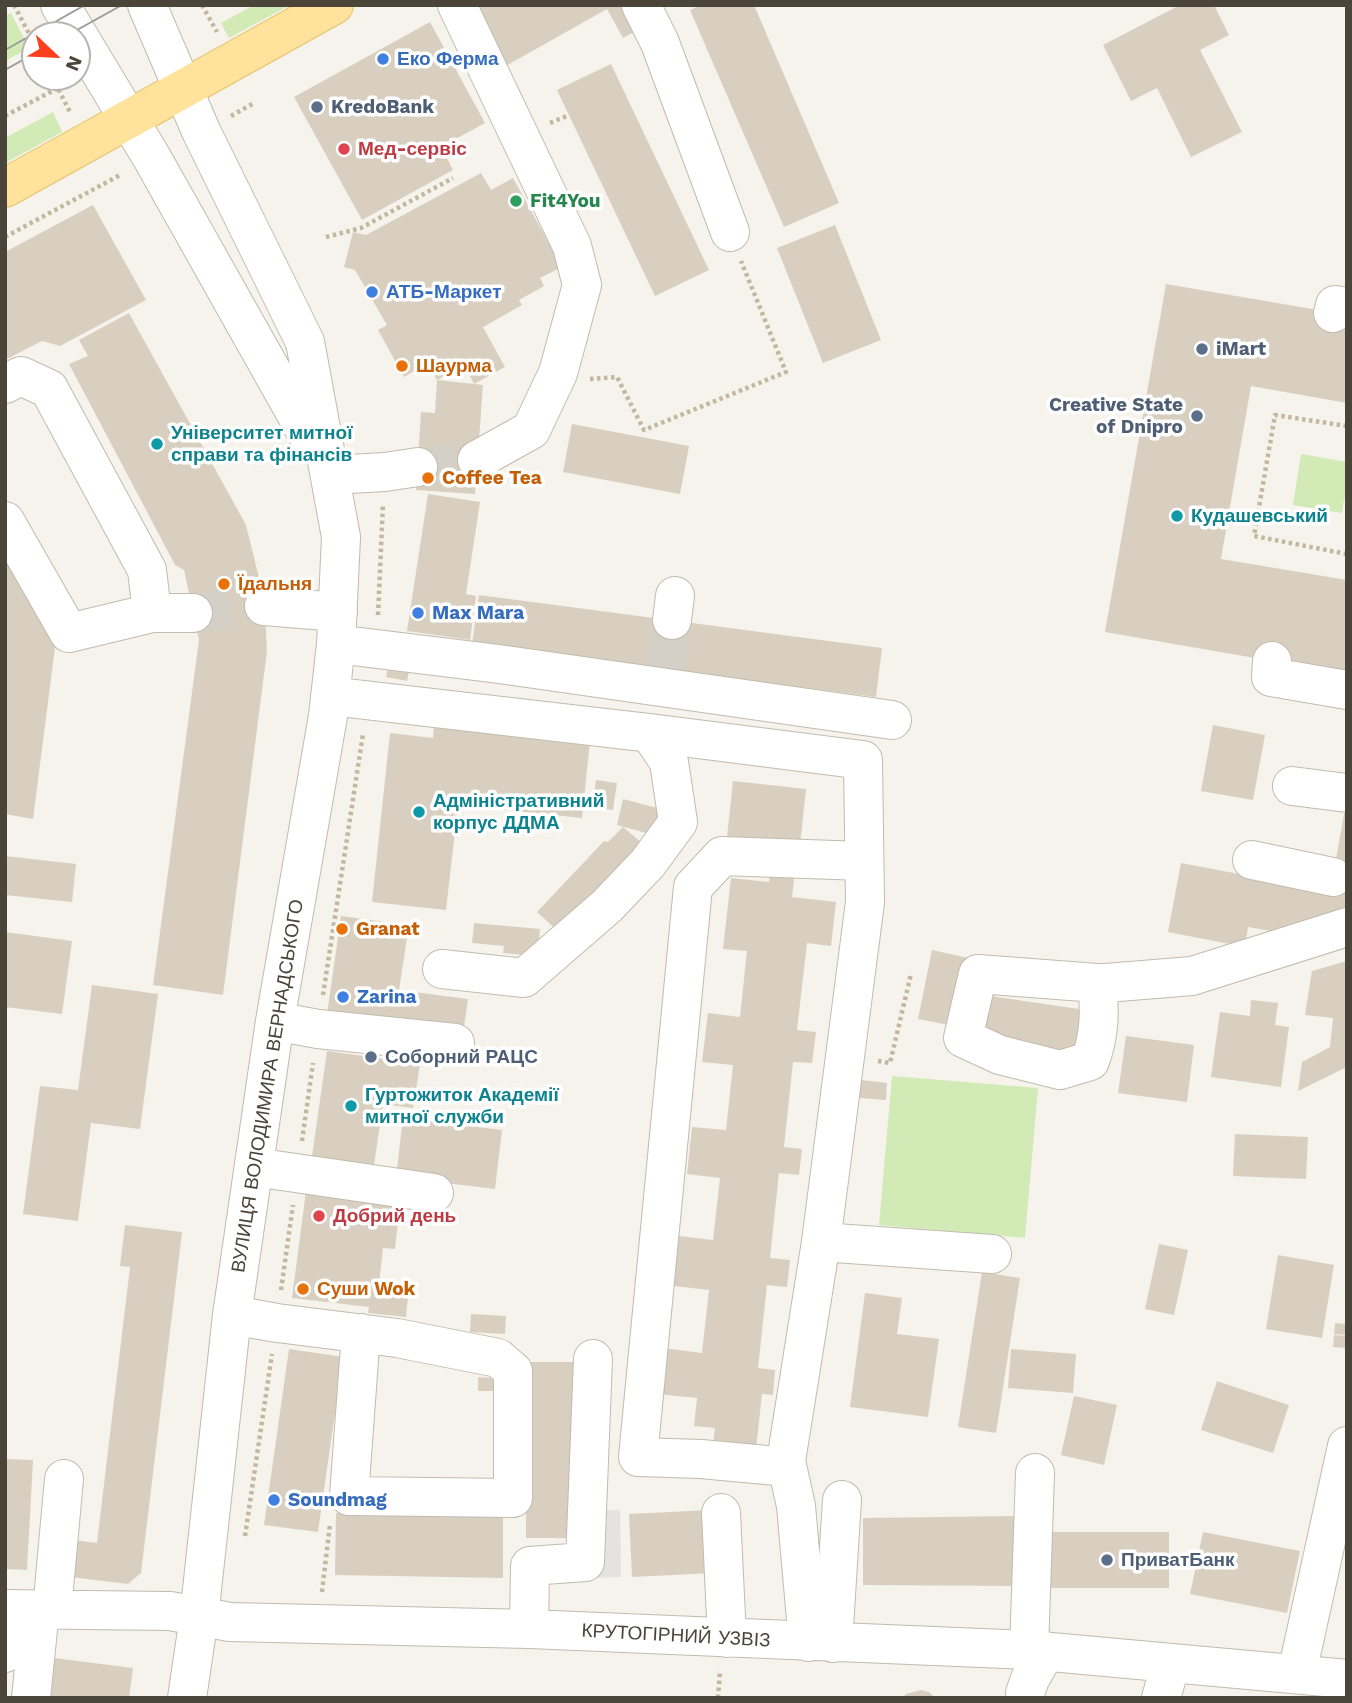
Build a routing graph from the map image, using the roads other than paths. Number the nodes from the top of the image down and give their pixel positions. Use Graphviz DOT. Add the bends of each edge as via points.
graph roads {
  1 [pos="60,5"];
  2 [pos="147,5"];
  3 [pos="334,5"];
  4 [pos="457,5"];
  5 [pos="641,5"];
  6 [pos="184,89"];
  7 [pos="129,120"];
  8 [pos="5,188"];
  9 [pos="730,232"];
  10 [pos="5,384"];
  11 [pos="477,460"];
  12 [pos="418,467"];
  13 [pos="331,475"];
  14 [pos="5,521"];
  15 [pos="264,606"];
  16 [pos="152,613"];
  17 [pos="193,613"];
  18 [pos="337,628"];
  19 [pos="1272,661"];
  20 [pos="1347,690"];
  21 [pos="330,696"];
  22 [pos="650,733"];
  23 [pos="863,760"];
  24 [pos="1292,786"];
  25 [pos="1347,793"];
  26 [pos="1252,860"];
  27 [pos="863,861"];
  28 [pos="1333,877"];
  29 [pos="1347,927"];
  30 [pos="442,969"];
  31 [pos="1097,982"];
  32 [pos="275,1021"];
  33 [pos="455,1043"];
  34 [pos="254,1167"];
  35 [pos="433,1193"];
  36 [pos="821,1242"];
  37 [pos="992,1254"];
  38 [pos="232,1315"];
  39 [pos="361,1332"];
  40 [pos="593,1359"];
  41 [pos="1347,1446"];
  42 [pos="788,1472"];
  43 [pos="1035,1473"];
  44 [pos="54,1480"];
  45 [pos="842,1500"];
  46 [pos="721,1513"];
  47 [pos="28,1610"];
  48 [pos="199,1617"];
  49 [pos="529,1629"];
  50 [pos="821,1642"];
  51 [pos="1037,1651"];
  52 [pos="5,1653"];
  53 [pos="718,1653"];
  54 [pos="1297,1673"];
  55 [pos="1347,1679"];
  56 [pos="1166,1681"];
  57 [pos="1025,1693"];
  58 [pos="31,1698"];
  59 [pos="187,1698"];
  1 -- 7 [label="street, ВУЛИЦЯ ВОЛОДИМИРА ВЕРНАДСЬКОГО"];
  2 -- 6 [label="street, ВУЛИЦЯ ВОЛОДИМИРА ВЕРНАДСЬКОГО"];
  3 -- 6 [label="main road"];
  4 -- 11 [label="street" via="572,246 582,285 558,373 531,430"];
  5 -- 9 [label="street" via="660,43"];
  6 -- 7 [label="main road"];
  6 -- 13 [label="street, ВУЛИЦЯ ВОЛОДИМИРА ВЕРНАДСЬКОГО" via="304,342"];
  7 -- 8 [label="main road"];
  7 -- 13 [label="street, ВУЛИЦЯ ВОЛОДИМИРА ВЕРНАДСЬКОГО"];
  10 -- 16 [label="street" via="21,376 49,389 147,570"];
  12 -- 13 [label="street"];
  13 -- 18 [label="street, ВУЛИЦЯ ВОЛОДИМИРА ВЕРНАДСЬКОГО" via="341,537"];
  14 -- 16 [label="street" via="69,633"];
  15 -- 18 [label="street"];
  16 -- 17 [label="street"];
  18 -- 21 [label="street, ВУЛИЦЯ ВОЛОДИМИРА ВЕРНАДСЬКОГО"];
  18 -- 23 [label="street" via="664,678 881,719"];
  19 -- 20 [label="street" via="1271,677"];
  21 -- 22 [label="street"];
  21 -- 32 [label="street, ВУЛИЦЯ ВОЛОДИМИРА ВЕРНАДСЬКОГО"];
  22 -- 23 [label="street"];
  22 -- 30 [label="street" via="669,762 678,822 648,863 607,906 524,978"];
  23 -- 27 [label="street"];
  24 -- 25 [label="street"];
  26 -- 28 [label="street"];
  27 -- 36 [label="street" via="864,902"];
  27 -- 42 [label="street" via="722,856 692,887 638,1457 777,1466"];
  29 -- 31 [label="street" via="1192,976"];
  31 -- 31 [label="street" via="978,974 963,1038 1000,1055 1060,1070 1090,1061 1100,1013"];
  32 -- 33 [label="street"];
  32 -- 34 [label="street, ВУЛИЦЯ ВОЛОДИМИРА ВЕРНАДСЬКОГО"];
  34 -- 35 [label="street"];
  34 -- 38 [label="street, ВУЛИЦЯ ВОЛОДИМИРА ВЕРНАДСЬКОГО"];
  36 -- 37 [label="street"];
  36 -- 42 [label="street"];
  38 -- 39 [label="street"];
  38 -- 48 [label="street, ВУЛИЦЯ ВОЛОДИМИРА ВЕРНАДСЬКОГО"];
  39 -- 39 [label="street" via="499,1358 513,1371 513,1498 349,1496"];
  40 -- 49 [label="street" via="585,1562 530,1566"];
  41 -- 54 [label="street"];
  42 -- 50 [label="street" via="804,1584"];
  43 -- 51 [label="street"];
  44 -- 47 [label="street"];
  45 -- 50 [label="street"];
  46 -- 53 [label="street"];
  47 -- 48 [label="street, КРУТОГІРНИЙ УЗВІЗ" via="170,1611"];
  47 -- 52 [label="street"];
  47 -- 58 [label="street"];
  48 -- 49 [label="street, КРУТОГІРНИЙ УЗВІЗ" via="230,1622"];
  48 -- 59 [label="street, ВУЛИЦЯ ВОЛОДИМИРА ВЕРНАДСЬКОГО"];
  49 -- 53 [label="street, КРУТОГІРНИЙ УЗВІЗ"];
  50 -- 51 [label="street, КРУТОГІРНИЙ УЗВІЗ"];
  50 -- 53 [label="street, КРУТОГІРНИЙ УЗВІЗ"];
  51 -- 56 [label="street, КРУТОГІРНИЙ УЗВІЗ"];
  51 -- 57 [label="street"];
  54 -- 55 [label="street, КРУТОГІРНИЙ УЗВІЗ"];
  54 -- 56 [label="street, КРУТОГІРНИЙ УЗВІЗ"];
}
